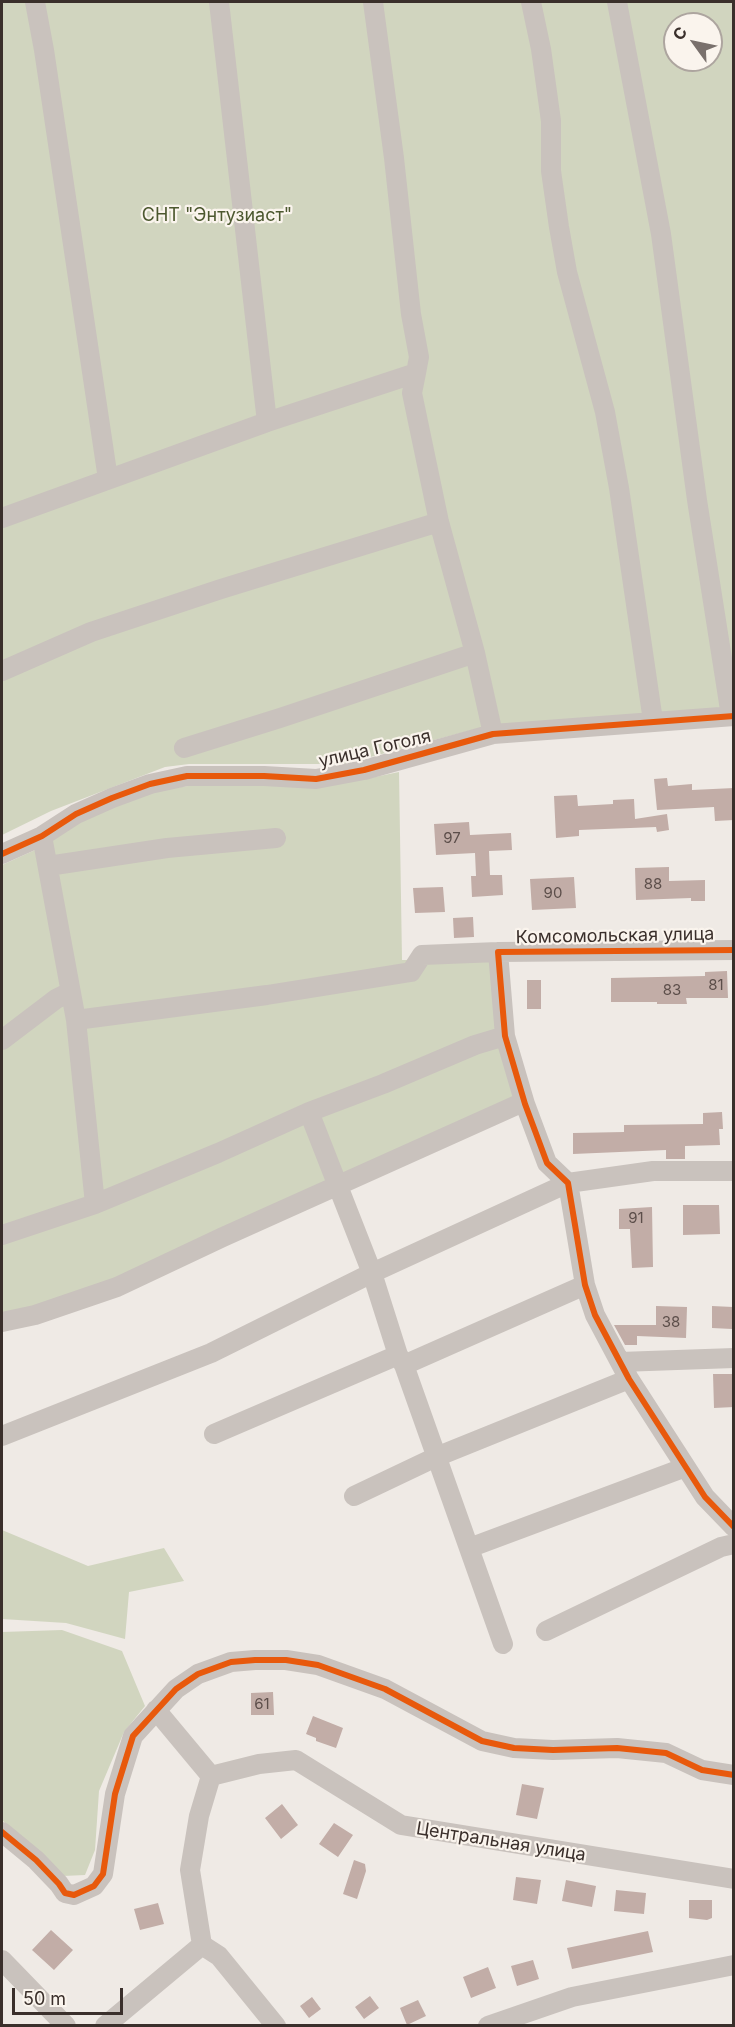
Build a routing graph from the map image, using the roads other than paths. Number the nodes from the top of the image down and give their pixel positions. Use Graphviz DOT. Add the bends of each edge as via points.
graph roads {
  1 [pos="35,2"];
  2 [pos="219,2"];
  3 [pos="373,2"];
  4 [pos="531,2"];
  5 [pos="616,2"];
  6 [pos="416,373"];
  7 [pos="267,422"];
  8 [pos="108,479"];
  9 [pos="2,518"];
  10 [pos="439,522"];
  11 [pos="475,653"];
  12 [pos="2,671"];
  13 [pos="732,716"];
  14 [pos="653,721"];
  15 [pos="493,734"];
  16 [pos="184,748"];
  17 [pos="42,836"];
  18 [pos="276,838"];
  19 [pos="2,854"];
  20 [pos="48,866"];
  21 [pos="734,950"];
  22 [pos="498,952"];
  23 [pos="70,992"];
  24 [pos="75,1020"];
  25 [pos="505,1036"];
  26 [pos="2,1040"];
  27 [pos="519,1104"];
  28 [pos="309,1112"];
  29 [pos="734,1171"];
  30 [pos="568,1184"];
  31 [pos="337,1186"];
  32 [pos="95,1204"];
  33 [pos="2,1235"];
  34 [pos="372,1274"];
  35 [pos="585,1285"];
  36 [pos="2,1322"];
  37 [pos="734,1358"];
  38 [pos="401,1360"];
  39 [pos="625,1370"];
  40 [pos="214,1434"];
  41 [pos="2,1436"];
  42 [pos="436,1457"];
  43 [pos="686,1467"];
  44 [pos="354,1496"];
  45 [pos="734,1527"];
  46 [pos="734,1544"];
  47 [pos="469,1548"];
  48 [pos="546,1631"];
  49 [pos="503,1644"];
  50 [pos="156,1710"];
  51 [pos="211,1776"];
  52 [pos="734,1776"];
  53 [pos="2,1832"];
  54 [pos="734,1879"];
  55 [pos="202,1945"];
  56 [pos="2,1959"];
  57 [pos="734,1965"];
  58 [pos="66,2025"];
  59 [pos="105,2025"];
  60 [pos="276,2025"];
  61 [pos="488,2025"];
  1 -- 8 [label="street"];
  2 -- 7 [label="street"];
  3 -- 6 [label="street" via="419,357"];
  4 -- 14 [label="street" via="550,121 551,171 559,227 567,272 606,412"];
  5 -- 13 [label="street" via="661,234 697,500"];
  6 -- 7 [label="street"];
  6 -- 10 [label="street" via="412,393"];
  7 -- 8 [label="street"];
  8 -- 9 [label="street"];
  10 -- 11 [label="street"];
  10 -- 12 [label="street" via="91,632"];
  11 -- 15 [label="street"];
  11 -- 16 [label="street"];
  13 -- 14 [label="street, улица Гоголя"];
  14 -- 15 [label="street, улица Гоголя"];
  15 -- 17 [label="street, улица Гоголя" via="364,770 316,779 187,776 150,784 76,814"];
  17 -- 19 [label="street, улица Гоголя"];
  17 -- 20 [label="street"];
  18 -- 20 [label="street" via="167,848"];
  20 -- 23 [label="street"];
  21 -- 22 [label="street, Комсомольская улица"];
  22 -- 24 [label="street, Комсомольская улица" via="422,955 411,972"];
  22 -- 25 [label="street"];
  23 -- 24 [label="street"];
  23 -- 26 [label="street"];
  24 -- 32 [label="street"];
  25 -- 28 [label="street"];
  25 -- 30 [label="street" via="547,1163"];
  27 -- 31 [label="street"];
  28 -- 31 [label="street"];
  28 -- 32 [label="street"];
  29 -- 30 [label="street" via="653,1171"];
  30 -- 34 [label="street"];
  30 -- 35 [label="street"];
  31 -- 34 [label="street"];
  31 -- 36 [label="street" via="117,1287 36,1315"];
  32 -- 33 [label="street"];
  34 -- 38 [label="street"];
  34 -- 41 [label="street" via="211,1353"];
  35 -- 38 [label="street"];
  35 -- 39 [label="street" via="595,1315"];
  37 -- 39 [label="street"];
  38 -- 40 [label="street"];
  38 -- 42 [label="street"];
  39 -- 42 [label="street"];
  39 -- 43 [label="street"];
  42 -- 44 [label="street"];
  42 -- 47 [label="street"];
  43 -- 45 [label="street" via="705,1497"];
  43 -- 47 [label="street"];
  46 -- 48 [label="street"];
  47 -- 49 [label="street"];
  50 -- 51 [label="street"];
  50 -- 52 [label="street" via="198,1674 231,1662 286,1660 318,1665 385,1689 482,1741 513,1748 617,1748 666,1753 702,1770"];
  50 -- 53 [label="street" via="133,1736 115,1794 103,1874 94,1886 74,1895 64,1893 36,1860"];
  51 -- 54 [label="street, Центральная улица" via="296,1760 401,1825"];
  51 -- 55 [label="street" via="190,1870"];
  55 -- 59 [label="street"];
  55 -- 60 [label="street" via="219,1956"];
  56 -- 58 [label="street"];
  57 -- 61 [label="street" via="572,1996"];
}
